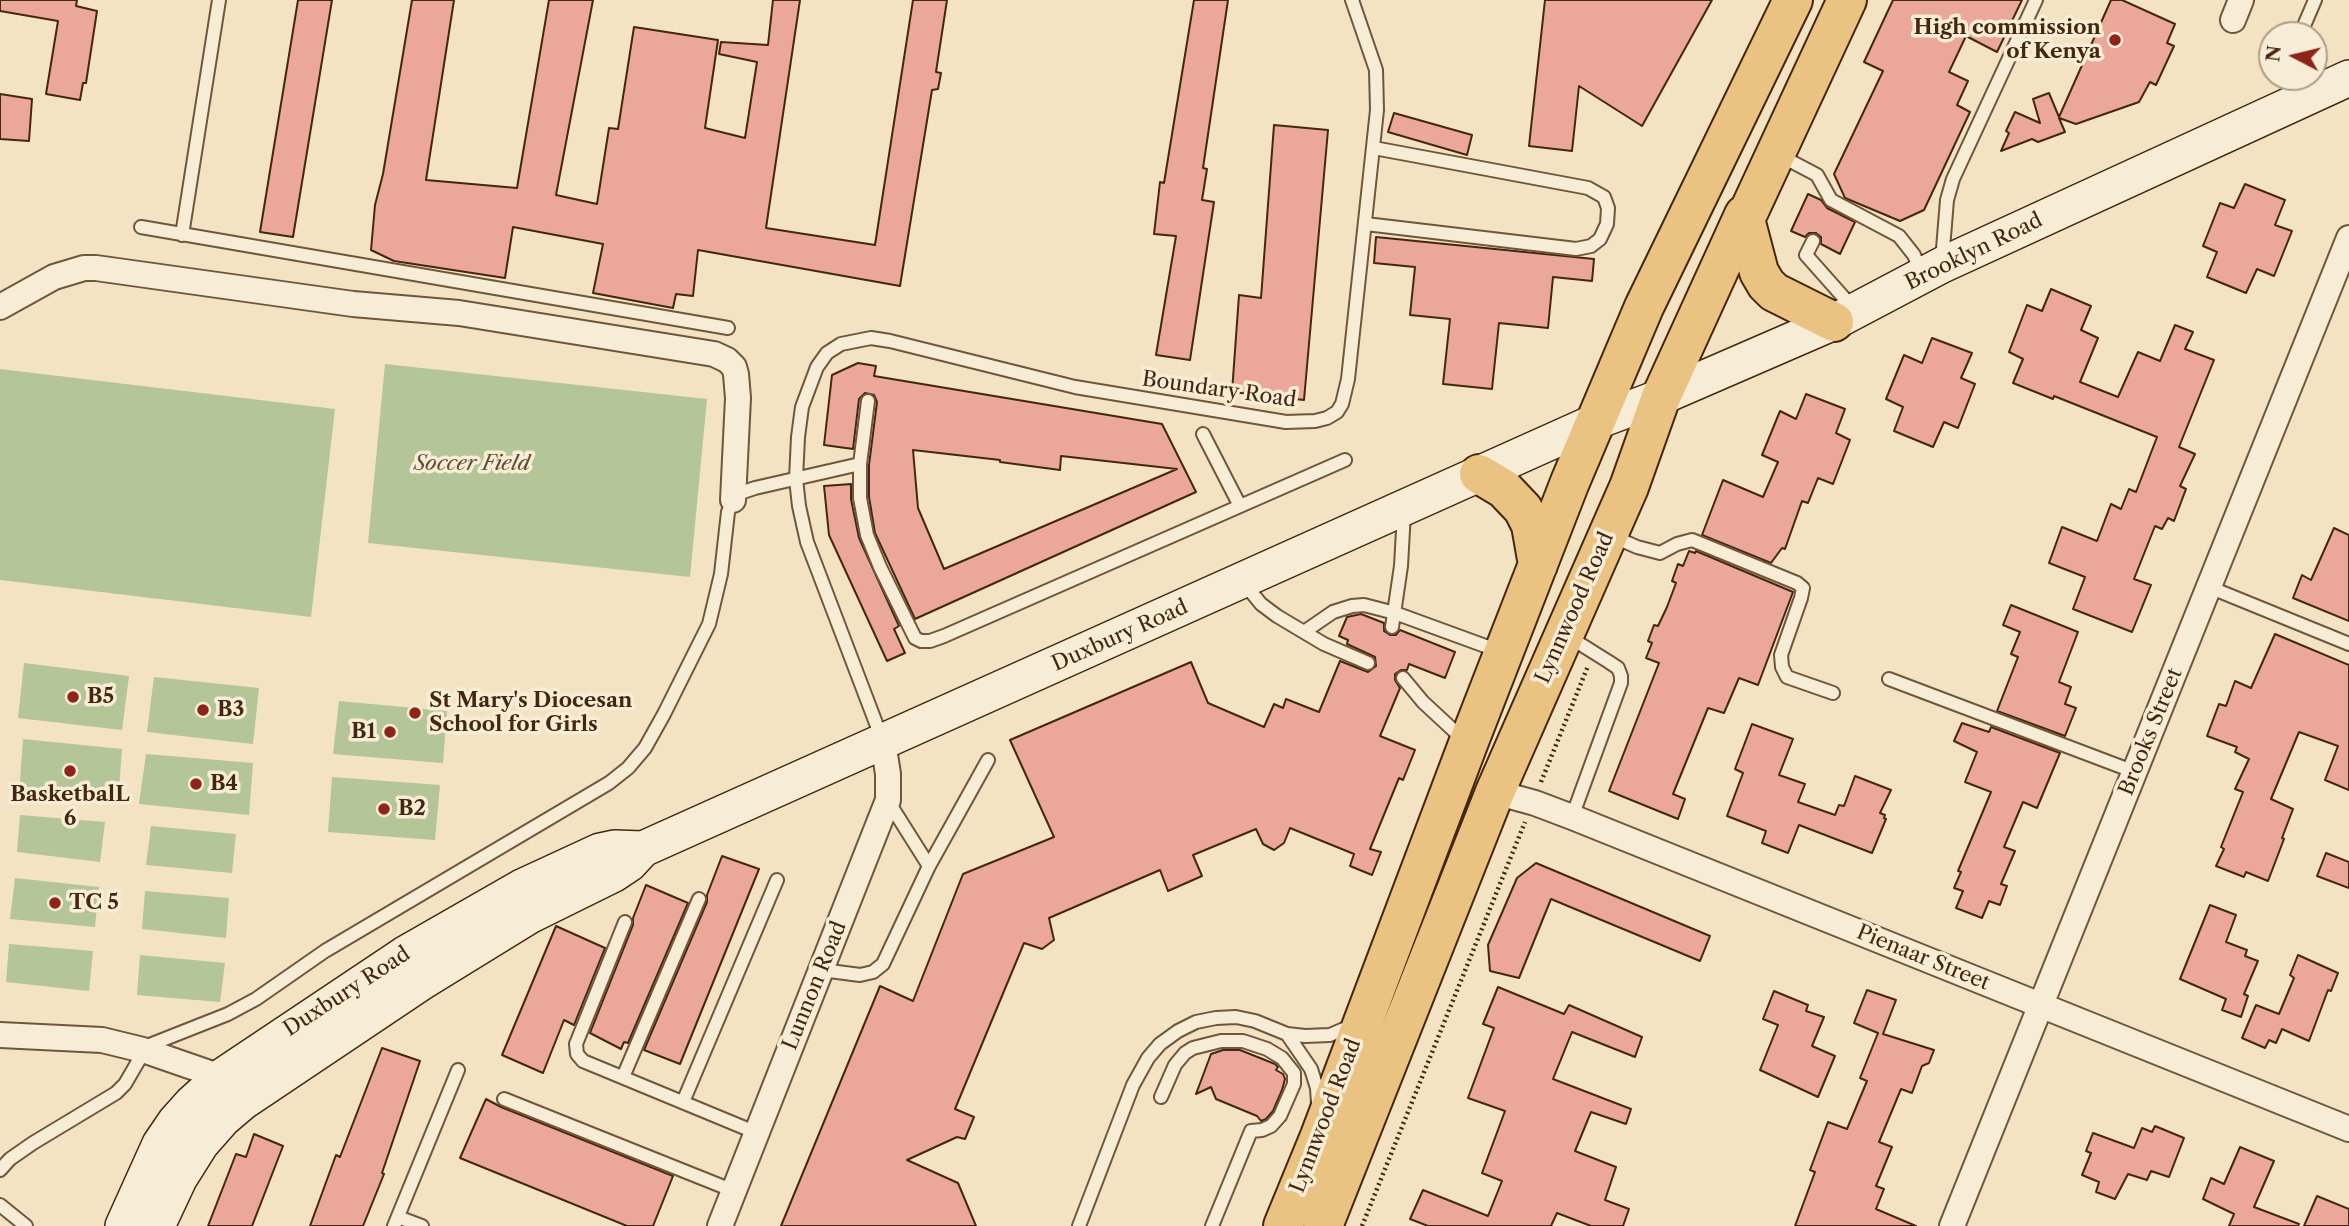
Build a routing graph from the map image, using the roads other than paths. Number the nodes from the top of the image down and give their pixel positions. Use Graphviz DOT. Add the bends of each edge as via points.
graph roads {
  1 [pos="219,0"];
  2 [pos="1352,0"];
  3 [pos="1793,0"];
  4 [pos="1847,0"];
  5 [pos="2036,0"];
  6 [pos="2315,0"];
  7 [pos="2306,21"];
  8 [pos="2349,78"];
  9 [pos="1374,148"];
  10 [pos="1776,154"];
  11 [pos="1744,215"];
  12 [pos="1366,224"];
  13 [pos="141,227"];
  14 [pos="182,235"];
  15 [pos="2349,238"];
  16 [pos="1813,241"];
  17 [pos="1932,270"];
  18 [pos="0,307"];
  19 [pos="1845,316"];
  20 [pos="728,328"];
  21 [pos="1661,397"];
  22 [pos="868,401"];
  23 [pos="1597,421"];
  24 [pos="1203,433"];
  25 [pos="1345,460"];
  26 [pos="860,464"];
  27 [pos="1479,474"];
  28 [pos="796,479"];
  29 [pos="733,500"];
  30 [pos="1240,506"];
  31 [pos="1405,508"];
  32 [pos="1608,534"];
  33 [pos="1538,565"];
  34 [pos="1242,581"];
  35 [pos="2209,587"];
  36 [pos="1393,620"];
  37 [pos="1304,632"];
  38 [pos="1563,633"];
  39 [pos="2349,644"];
  40 [pos="1503,653"];
  41 [pos="1368,663"];
  42 [pos="1403,678"];
  43 [pos="1889,679"];
  44 [pos="1833,693"];
  45 [pos="883,743"];
  46 [pos="1468,744"];
  47 [pos="988,760"];
  48 [pos="2135,772"];
  49 [pos="1495,792"];
  50 [pos="888,800"];
  51 [pos="1572,817"];
  52 [pos="643,849"];
  53 [pos="1429,850"];
  54 [pos="929,866"];
  55 [pos="776,880"];
  56 [pos="699,899"];
  57 [pos="625,922"];
  58 [pos="822,970"];
  59 [pos="2041,1005"];
  60 [pos="1363,1019"];
  61 [pos="1287,1034"];
  62 [pos="1,1038"];
  63 [pos="143,1050"];
  64 [pos="458,1070"];
  65 [pos="221,1077"];
  66 [pos="623,1077"];
  67 [pos="1161,1097"];
  68 [pos="504,1100"];
  69 [pos="683,1102"];
  70 [pos="2349,1129"];
  71 [pos="757,1133"];
  72 [pos="1320,1136"];
  73 [pos="0,1170"];
  74 [pos="734,1191"];
  75 [pos="0,1205"];
  76 [pos="396,1221"];
  77 [pos="135,1224"];
  78 [pos="26,1226"];
  79 [pos="422,1226"];
  80 [pos="720,1226"];
  81 [pos="1079,1226"];
  82 [pos="1212,1226"];
  83 [pos="1283,1226"];
  84 [pos="1323,1226"];
  85 [pos="1952,1226"];
  1 -- 14 [label="lane"];
  2 -- 9 [label="lane, Boundary Road" via="1376,70"];
  3 -- 23 [label="main road, Lynnwood Road" via="1644,307"];
  4 -- 10 [label="main road, Lynnwood Road"];
  5 -- 17 [label="lane" via="1953,178"];
  6 -- 7 [label="lane"];
  8 -- 17 [label="main road, Brooklyn Road"];
  9 -- 12 [label="lane, Boundary Road"];
  9 -- 12 [label="lane" via="1588,188 1604,197 1607,224 1600,239 1577,249"];
  10 -- 11 [label="main road, Lynnwood Road"];
  10 -- 17 [label="lane" via="1816,175 1830,202 1899,236"];
  11 -- 19 [label="main road" via="1757,264 1773,292"];
  11 -- 21 [label="main road, Lynnwood Road"];
  12 -- 28 [label="lane, Boundary Road" via="1348,379 1342,404 1327,418 1286,422 1122,396 871,338 841,344 817,367 802,407"];
  13 -- 14 [label="lane"];
  14 -- 20 [label="lane"];
  15 -- 35 [label="street, Brooks Street"];
  16 -- 19 [label="lane" via="1806,255"];
  17 -- 19 [label="main road, Brooklyn Road"];
  18 -- 29 [label="street" via="54,277 96,268 353,304 459,313 714,354 727,360 736,374"];
  19 -- 21 [label="main road, Brooklyn Road"];
  21 -- 23 [label="main road, Brooklyn Road"];
  21 -- 32 [label="main road, Lynnwood Road"];
  22 -- 26 [label="lane"];
  23 -- 27 [label="main road, Duxbury Road"];
  23 -- 33 [label="main road, Lynnwood Road"];
  24 -- 30 [label="lane"];
  25 -- 30 [label="lane"];
  26 -- 28 [label="lane"];
  26 -- 30 [label="lane" via="867,535 915,638 921,641 944,636"];
  27 -- 31 [label="main road, Duxbury Road"];
  27 -- 33 [label="main road" via="1504,489 1523,509 1531,525"];
  28 -- 29 [label="lane" via="743,492"];
  28 -- 45 [label="lane, Boundary Road" via="807,542"];
  29 -- 63 [label="lane" via="709,624 645,748 628,768 325,951 256,999"];
  31 -- 34 [label="main road, Duxbury Road"];
  31 -- 36 [label="lane"];
  32 -- 38 [label="main road, Lynnwood Road"];
  32 -- 44 [label="lane" via="1660,553 1692,540 1797,583 1803,588 1782,667 1787,677"];
  33 -- 40 [label="main road, Lynnwood Road"];
  34 -- 37 [label="lane" via="1261,604"];
  34 -- 45 [label="main road, Duxbury Road"];
  35 -- 39 [label="lane"];
  35 -- 48 [label="street, Brooks Street"];
  36 -- 37 [label="lane" via="1376,607 1352,606 1333,612"];
  36 -- 40 [label="lane"];
  37 -- 41 [label="lane"];
  38 -- 49 [label="main road, Lynnwood Road"];
  38 -- 51 [label="lane" via="1618,668 1621,676"];
  40 -- 46 [label="main road, Lynnwood Road"];
  42 -- 46 [label="lane"];
  43 -- 48 [label="lane"];
  45 -- 50 [label="street, Lunnon Road"];
  45 -- 52 [label="main road, Duxbury Road"];
  46 -- 53 [label="main road, Lynnwood Road"];
  47 -- 54 [label="lane"];
  48 -- 59 [label="street, Brooks Street"];
  49 -- 51 [label="street, Pienaar Street"];
  49 -- 53 [label="main road" via="1473,792 1448,835"];
  49 -- 84 [label="main road, Lynnwood Road"];
  50 -- 54 [label="lane"];
  50 -- 58 [label="street, Lunnon Road"];
  51 -- 59 [label="street, Pienaar Street"];
  52 -- 65 [label="main road, Duxbury Road" via="600,851 506,895 405,954"];
  52 -- 77 [label="main road, Duxbury Road" via="614,874 529,916 425,980 243,1102 223,1119 179,1179"];
  53 -- 60 [label="main road, Lynnwood Road"];
  54 -- 58 [label="lane" via="883,964 860,975"];
  55 -- 69 [label="lane"];
  56 -- 66 [label="lane"];
  57 -- 66 [label="lane" via="576,1044 583,1060"];
  58 -- 71 [label="street, Lunnon Road"];
  59 -- 70 [label="street, Pienaar Street"];
  59 -- 85 [label="street, Brooks Street"];
  60 -- 61 [label="lane" via="1330,1035"];
  60 -- 72 [label="main road, Lynnwood Road"];
  61 -- 72 [label="lane" via="1311,1069"];
  61 -- 81 [label="lane" via="1255,1021 1216,1018 1196,1022 1160,1044 1133,1085"];
  62 -- 63 [label="street" via="102,1040"];
  63 -- 65 [label="street"];
  63 -- 73 [label="lane" via="116,1093 33,1143"];
  64 -- 76 [label="lane"];
  65 -- 77 [label="main road, Duxbury Road" via="167,1133 147,1170"];
  66 -- 69 [label="lane"];
  67 -- 82 [label="lane" via="1185,1053 1221,1041 1252,1043 1279,1056 1295,1077 1280,1116 1271,1126 1251,1131"];
  68 -- 74 [label="lane"];
  69 -- 71 [label="lane"];
  71 -- 74 [label="street, Lunnon Road"];
  72 -- 83 [label="main road, Lynnwood Road"];
  74 -- 80 [label="street, Lunnon Road"];
  75 -- 78 [label="lane"];
  76 -- 79 [label="lane"];
}
